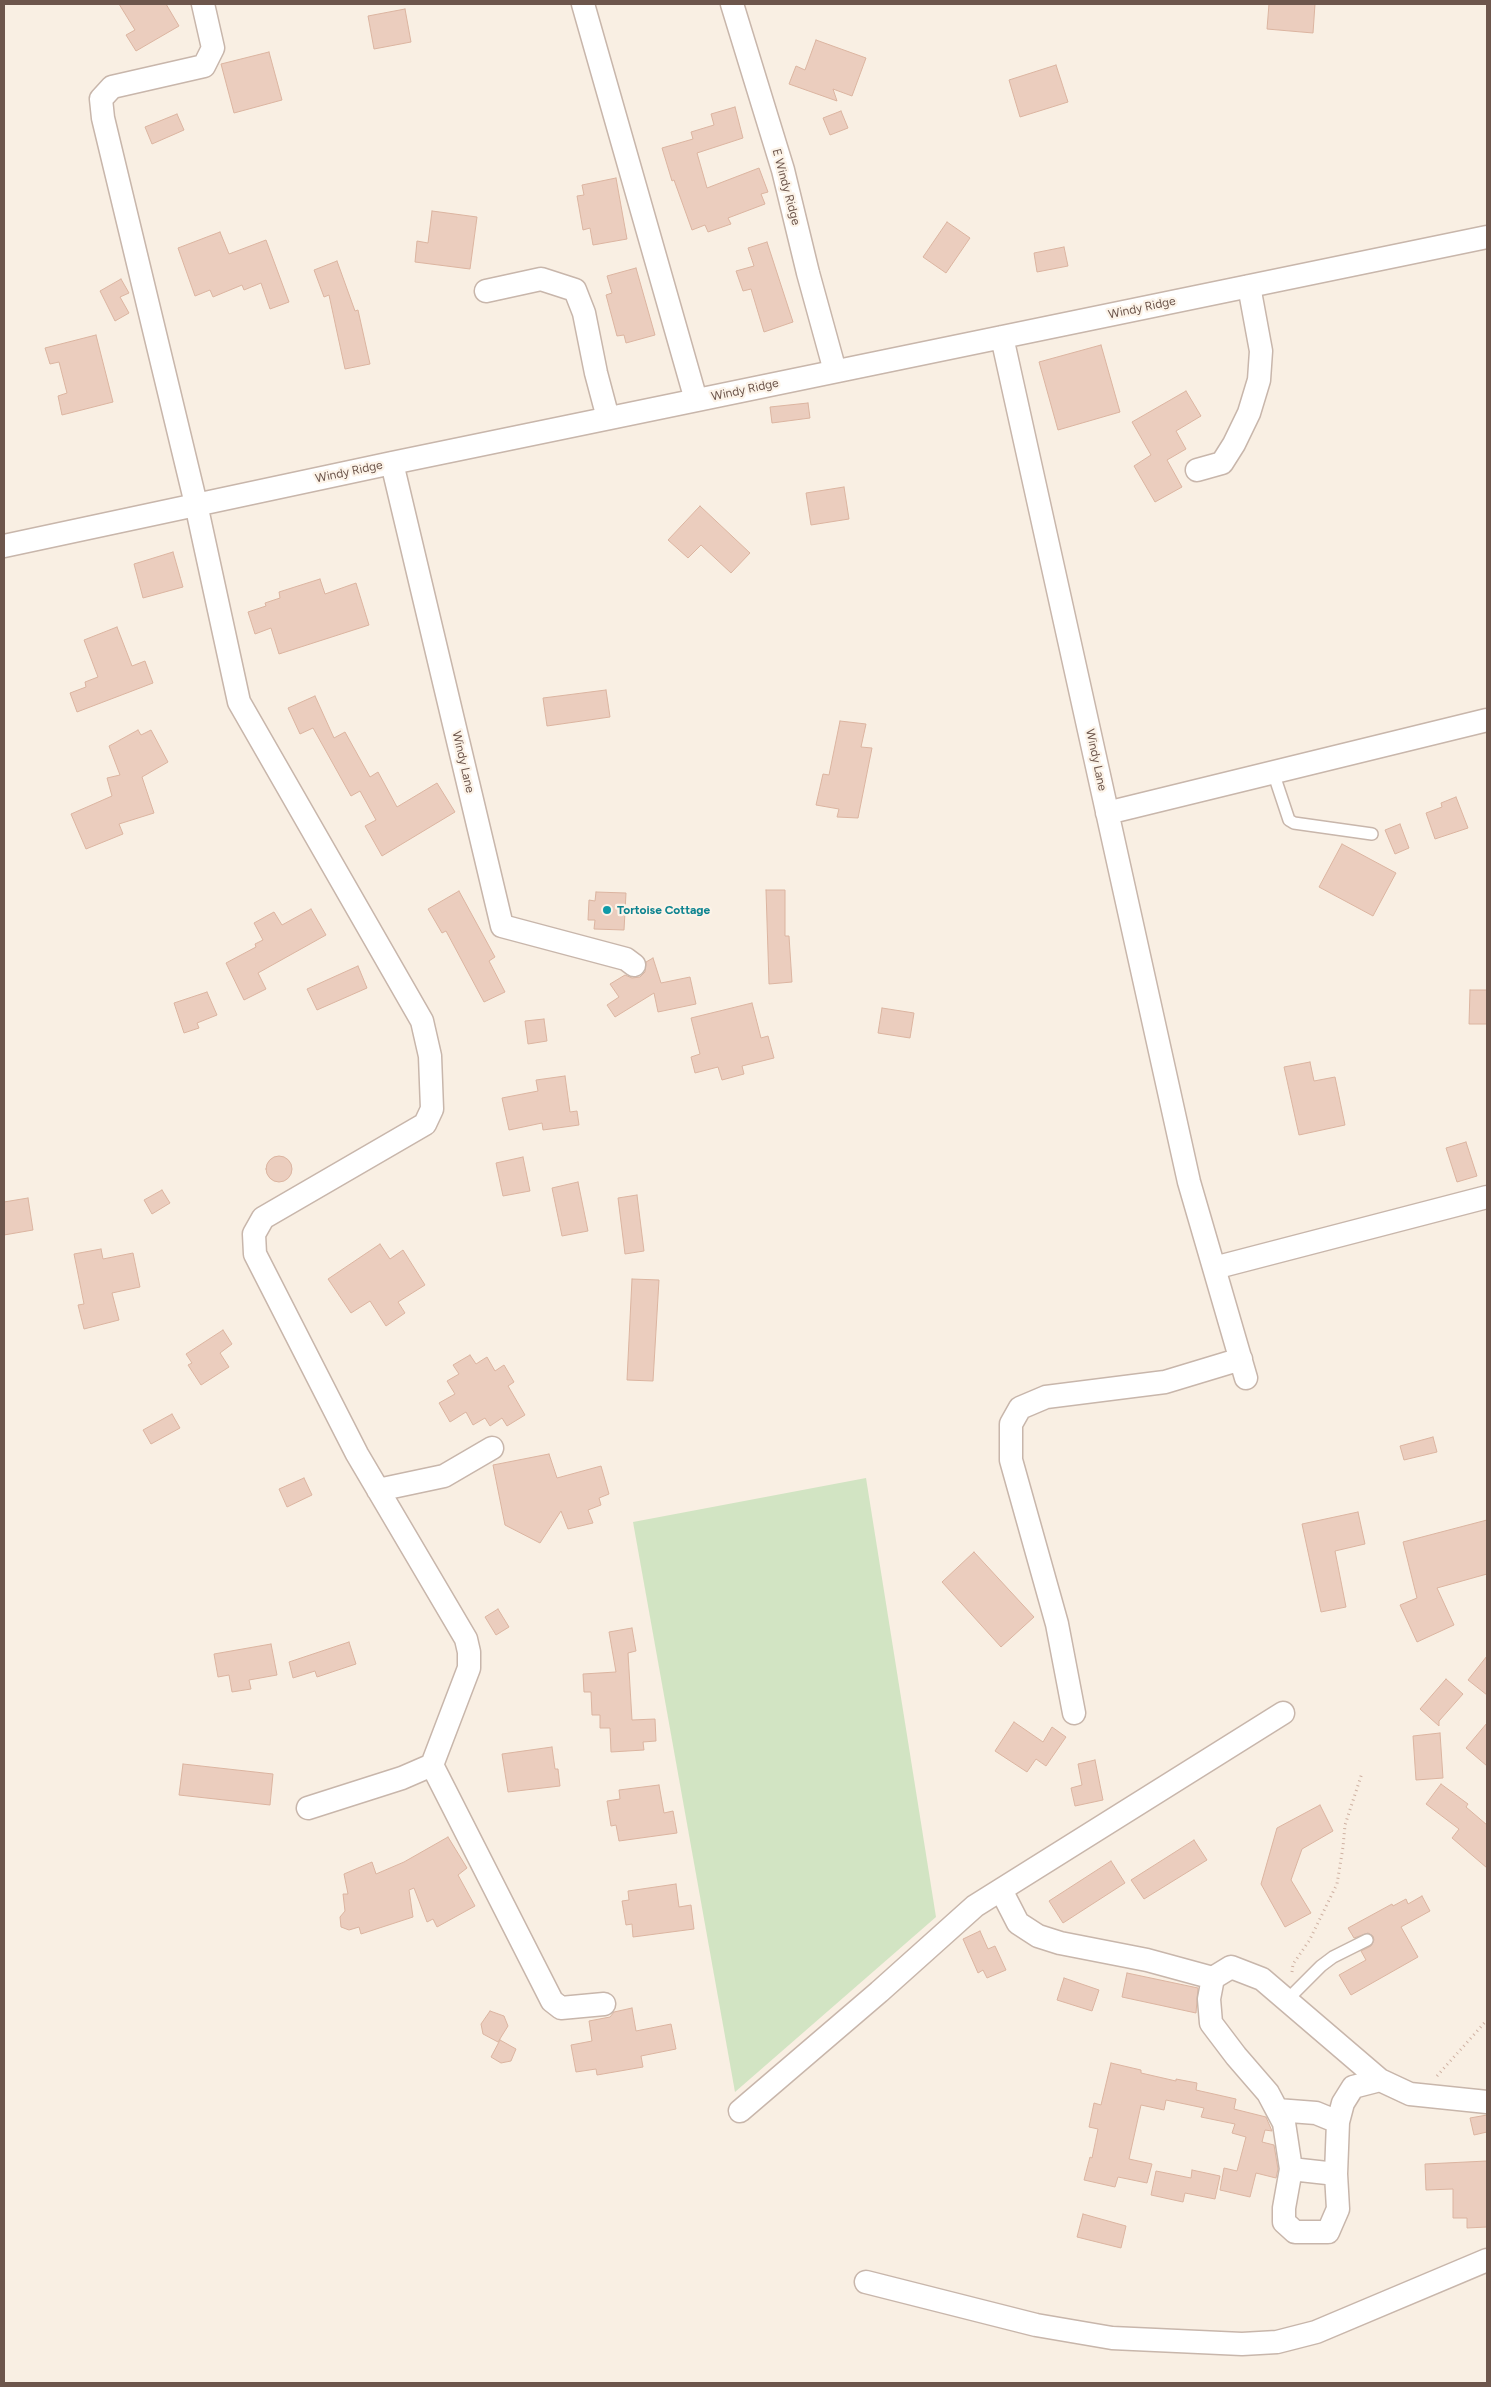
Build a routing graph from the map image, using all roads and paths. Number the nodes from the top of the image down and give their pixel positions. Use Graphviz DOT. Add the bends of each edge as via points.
graph roads {
  1 [pos="203,4"];
  2 [pos="583,4"];
  3 [pos="732,4"];
  4 [pos="1487,237"];
  5 [pos="1249,286"];
  6 [pos="486,291"];
  7 [pos="1002,337"];
  8 [pos="835,371"];
  9 [pos="696,400"];
  10 [pos="608,418"];
  11 [pos="392,463"];
  12 [pos="1198,470"];
  13 [pos="196,504"];
  14 [pos="4,546"];
  15 [pos="1487,720"];
  16 [pos="1273,772"];
  17 [pos="1107,813"];
  18 [pos="1372,834"];
  19 [pos="634,966"];
  20 [pos="1487,1197"];
  21 [pos="1214,1268"];
  22 [pos="492,1448"];
  23 [pos="378,1490"];
  24 [pos="1074,1712"];
  25 [pos="1283,1713"];
  26 [pos="432,1765"];
  27 [pos="1362,1773"];
  28 [pos="308,1808"];
  29 [pos="1001,1890"];
  30 [pos="1367,1940"];
  31 [pos="1213,1978"];
  32 [pos="1287,2000"];
  33 [pos="604,2004"];
  34 [pos="1487,2020"];
  35 [pos="1380,2080"];
  36 [pos="1410,2094"];
  37 [pos="1487,2102"];
  38 [pos="1277,2110"];
  39 [pos="740,2111"];
  40 [pos="1338,2122"];
  41 [pos="1291,2170"];
  42 [pos="1336,2174"];
  43 [pos="1487,2260"];
  44 [pos="866,2282"];
  1 -- 13 [label="street" via="213,48 204,66 112,87 101,99"];
  2 -- 9 [label="street"];
  3 -- 8 [label="street, E Windy Ridge" via="783,170"];
  4 -- 5 [label="street, Windy Ridge"];
  5 -- 7 [label="street, Windy Ridge"];
  5 -- 12 [label="street" via="1262,351 1259,380 1234,444 1222,463"];
  6 -- 10 [label="street" via="541,279 575,290 584,313"];
  7 -- 8 [label="street, Windy Ridge"];
  7 -- 17 [label="street, Windy Lane"];
  8 -- 9 [label="street, Windy Ridge"];
  9 -- 10 [label="street, Windy Ridge"];
  10 -- 11 [label="street, Windy Ridge"];
  11 -- 13 [label="street, Windy Ridge"];
  11 -- 19 [label="street, Windy Lane" via="502,926 626,959"];
  13 -- 14 [label="street, Windy Ridge"];
  13 -- 23 [label="street" via="239,702 422,1021 430,1056 432,1109 425,1124 263,1218 254,1234 255,1254"];
  15 -- 16 [label="street"];
  16 -- 17 [label="street"];
  16 -- 18 [label="lane" via="1289,820"];
  17 -- 21 [label="street, Windy Lane" via="1189,1182"];
  20 -- 21 [label="street"];
  21 -- 24 [label="street, Windy Lane" via="1244,1368 1046,1397 1020,1408 1012,1424 1011,1460 1057,1624"];
  22 -- 23 [label="street" via="444,1476"];
  23 -- 26 [label="street" via="466,1639 469,1652 469,1668"];
  25 -- 29 [label="street"];
  26 -- 28 [label="street"];
  26 -- 33 [label="street" via="552,2001 561,2008"];
  27 -- 32 [label="path" via="1344,1825 1344,1847 1337,1884 1294,1964"];
  29 -- 31 [label="street" via="1018,1923 1038,1936"];
  29 -- 39 [label="street" via="975,1906"];
  30 -- 32 [label="lane" via="1326,1962"];
  31 -- 32 [label="street" via="1231,1967 1262,1980"];
  31 -- 38 [label="street" via="1209,1999 1211,2023 1268,2093"];
  32 -- 35 [label="street"];
  34 -- 36 [label="path" via="1437,2076"];
  35 -- 36 [label="street"];
  35 -- 40 [label="street" via="1354,2088 1343,2103"];
  36 -- 37 [label="street"];
  38 -- 40 [label="street" via="1316,2113"];
  38 -- 41 [label="street" via="1284,2123"];
  40 -- 42 [label="street"];
  41 -- 42 [label="street"];
  41 -- 42 [label="street" via="1284,2222 1295,2232 1328,2232 1338,2209"];
  43 -- 44 [label="street" via="1316,2332 1277,2342 1242,2344 1112,2338 1036,2325"];
}
